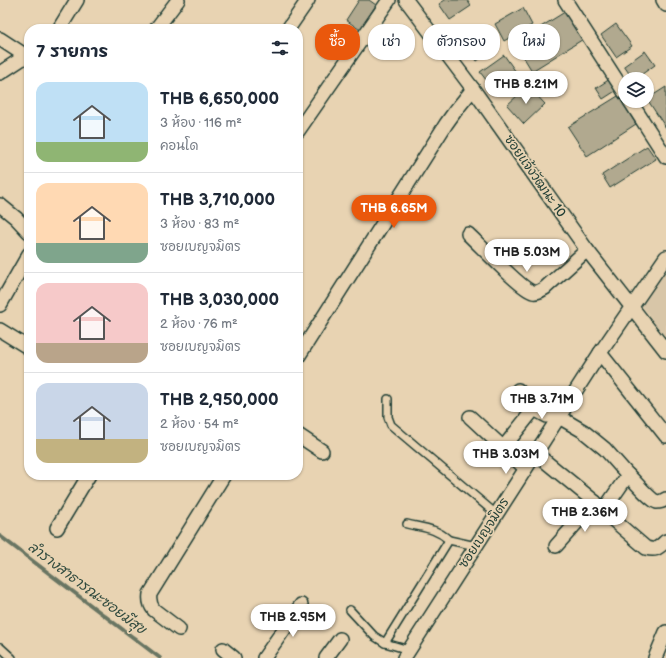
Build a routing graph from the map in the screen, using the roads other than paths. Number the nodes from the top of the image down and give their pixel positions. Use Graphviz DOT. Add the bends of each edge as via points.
graph roads {
  1 [pos="77,0"];
  2 [pos="178,0"];
  3 [pos="308,0"];
  4 [pos="389,0"];
  5 [pos="406,0"];
  6 [pos="565,0"];
  7 [pos="663,0"];
  8 [pos="666,5"];
  9 [pos="62,24"];
  10 [pos="160,24"];
  11 [pos="291,24"];
  12 [pos="0,39"];
  13 [pos="24,53"];
  14 [pos="24,58"];
  15 [pos="0,73"];
  16 [pos="618,82"];
  17 [pos="473,89"];
  18 [pos="634,108"];
  19 [pos="303,123"];
  20 [pos="666,157"];
  21 [pos="0,204"];
  22 [pos="24,227"];
  23 [pos="468,234"];
  24 [pos="587,250"];
  25 [pos="666,257"];
  26 [pos="24,263"];
  27 [pos="0,306"];
  28 [pos="632,308"];
  29 [pos="0,330"];
  30 [pos="24,345"];
  31 [pos="303,349"];
  32 [pos="666,351"];
  33 [pos="600,353"];
  34 [pos="518,390"];
  35 [pos="388,398"];
  36 [pos="534,409"];
  37 [pos="470,417"];
  38 [pos="559,417"];
  39 [pos="666,436"];
  40 [pos="303,438"];
  41 [pos="503,448"];
  42 [pos="322,451"];
  43 [pos="536,453"];
  44 [pos="525,468"];
  45 [pos="628,474"];
  46 [pos="87,480"];
  47 [pos="221,480"];
  48 [pos="666,499"];
  49 [pos="599,507"];
  50 [pos="496,514"];
  51 [pos="407,524"];
  52 [pos="57,528"];
  53 [pos="449,540"];
  54 [pos="666,541"];
  55 [pos="476,546"];
  56 [pos="556,546"];
  57 [pos="301,605"];
  58 [pos="350,610"];
  59 [pos="179,629"];
  60 [pos="666,632"];
  61 [pos="340,639"];
  62 [pos="384,643"];
  63 [pos="0,647"];
  64 [pos="223,649"];
  65 [pos="406,654"];
  66 [pos="12,658"];
  67 [pos="234,658"];
  68 [pos="264,658"];
  69 [pos="326,658"];
  70 [pos="655,658"];
  1 -- 9 [label="street"];
  2 -- 10 [label="street"];
  3 -- 11 [label="street"];
  4 -- 19 [label="street"];
  5 -- 17 [label="street, ซอยแจ้งวัฒนะ 10"];
  6 -- 16 [label="street"];
  7 -- 8 [label="street"];
  12 -- 13 [label="street"];
  14 -- 15 [label="street"];
  17 -- 24 [label="street, ซอยแจ้งวัฒนะ 10"];
  17 -- 31 [label="street" via="442,131"];
  18 -- 20 [label="street"];
  21 -- 22 [label="street"];
  23 -- 24 [label="street" via="520,285 533,292 545,288"];
  24 -- 28 [label="street, ซอยแจ้งวัฒนะ 10"];
  25 -- 28 [label="street, ซอยเบญจมิตร"];
  26 -- 27 [label="street"];
  28 -- 32 [label="street, ซอยแจ้งวัฒนะ 10"];
  28 -- 33 [label="street, ซอยเบญจมิตร"];
  29 -- 30 [label="street"];
  33 -- 38 [label="street, ซอยเบญจมิตร"];
  33 -- 39 [label="street"];
  34 -- 36 [label="street"];
  35 -- 50 [label="lane" via="388,417 391,425"];
  36 -- 38 [label="street" via="547,416"];
  36 -- 41 [label="street"];
  37 -- 41 [label="street"];
  38 -- 43 [label="street, ซอยเบญจมิตร"];
  38 -- 45 [label="street" via="584,431"];
  40 -- 42 [label="street"];
  41 -- 44 [label="street"];
  43 -- 44 [label="street, ซอยเบญจมิตร"];
  43 -- 49 [label="street"];
  44 -- 50 [label="street, ซอยเบญจมิตร"];
  45 -- 48 [label="street" via="656,502"];
  45 -- 49 [label="street"];
  46 -- 52 [label="street"];
  47 -- 59 [label="street" via="150,594 154,610"];
  49 -- 54 [label="street" via="646,548 653,550"];
  49 -- 56 [label="street"];
  50 -- 55 [label="street, ซอยเบญจมิตร"];
  51 -- 53 [label="lane" via="433,530"];
  53 -- 55 [label="lane"];
  53 -- 62 [label="lane"];
  55 -- 65 [label="street, ซอยเบญจมิตร"];
  57 -- 68 [label="street"];
  58 -- 62 [label="lane"];
  60 -- 70 [label="street"];
  61 -- 69 [label="street"];
  62 -- 65 [label="lane"];
  63 -- 66 [label="lane"];
  64 -- 67 [label="street"];
}
